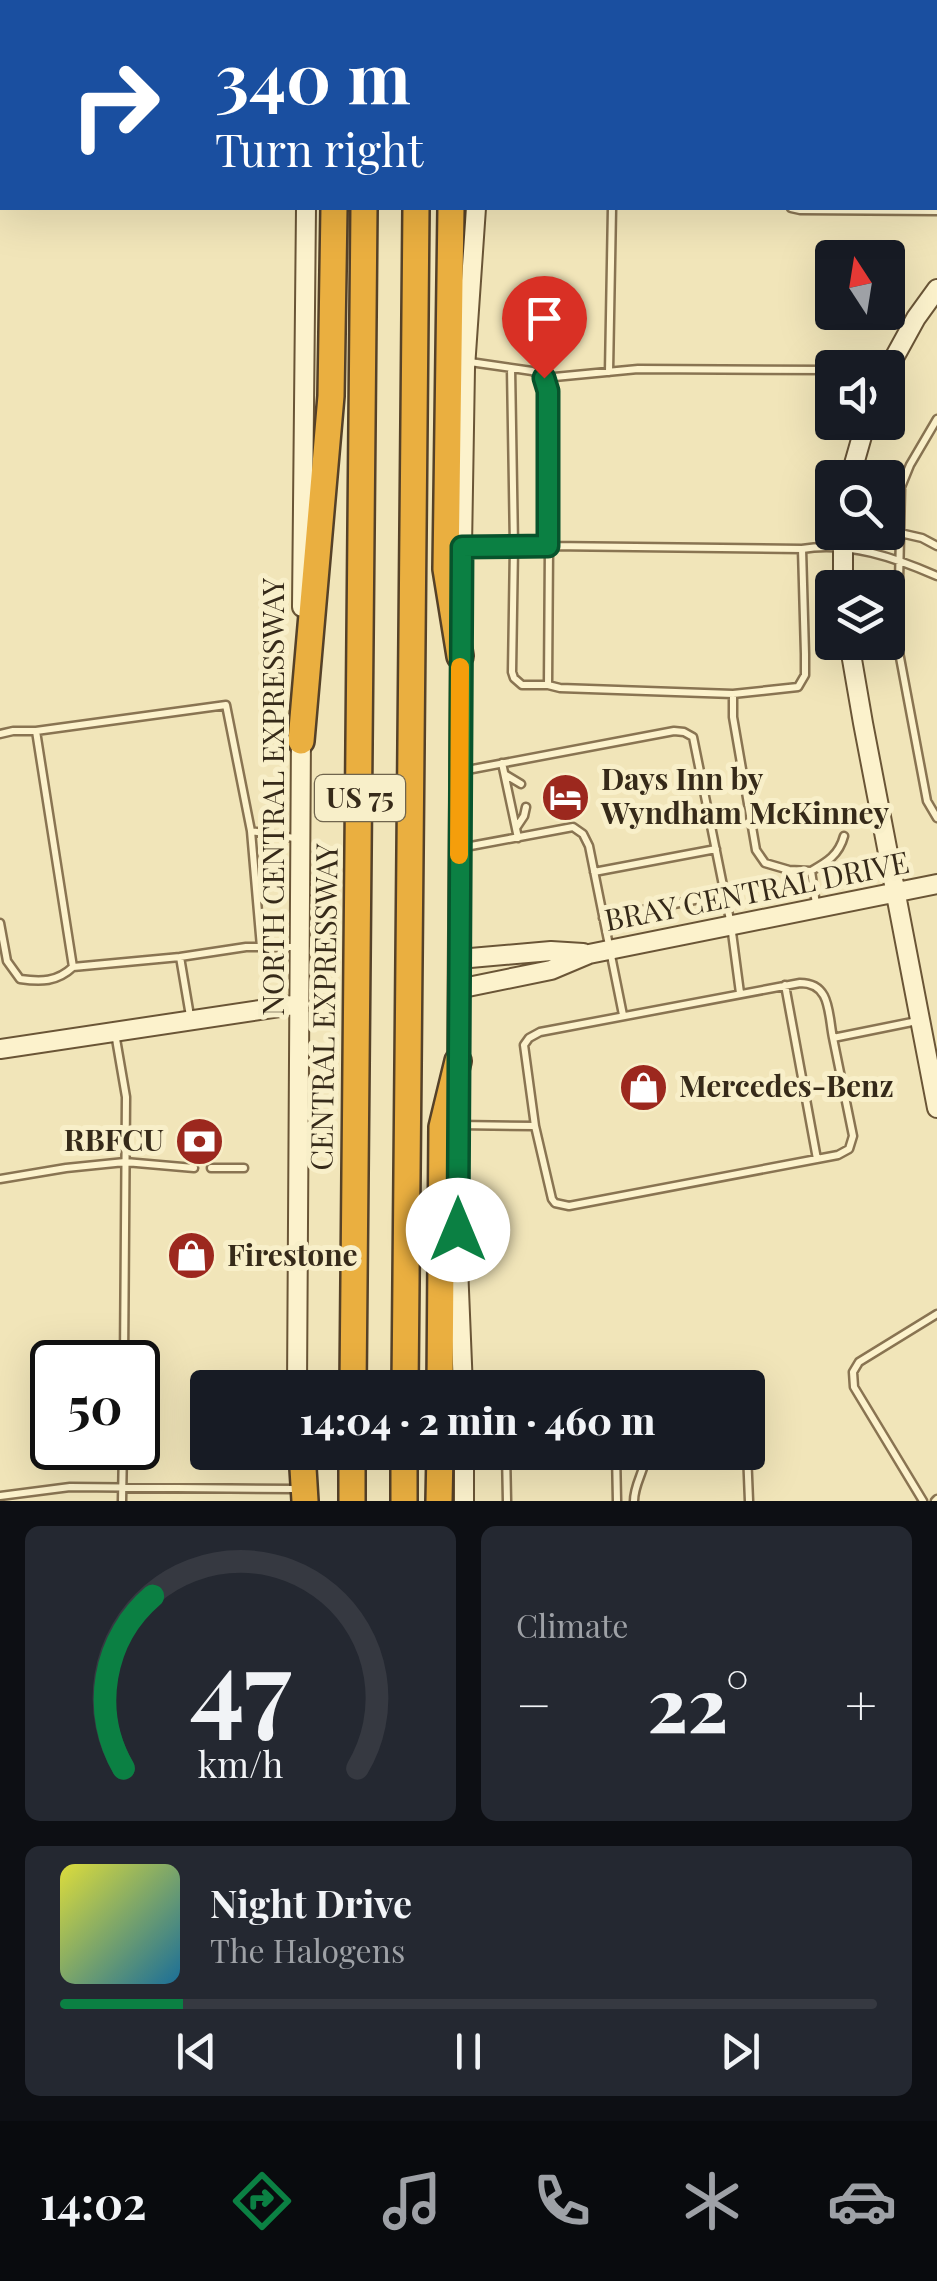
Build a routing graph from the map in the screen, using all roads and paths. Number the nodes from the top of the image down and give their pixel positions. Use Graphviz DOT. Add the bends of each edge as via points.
graph roads {
  1 [pos="306,210"];
  2 [pos="334,210"];
  3 [pos="364,210"];
  4 [pos="416,210"];
  5 [pos="451,210"];
  6 [pos="476,210"];
  7 [pos="612,210"];
  8 [pos="937,289"];
  9 [pos="898,350"];
  10 [pos="466,362"];
  11 [pos="512,368"];
  12 [pos="815,370"];
  13 [pos="609,372"];
  14 [pos="544,378"];
  15 [pos="937,419"];
  16 [pos="905,477"];
  17 [pos="905,534"];
  18 [pos="514,546"];
  19 [pos="548,546"];
  20 [pos="937,546"];
  21 [pos="462,547"];
  22 [pos="815,547"];
  23 [pos="802,550"];
  24 [pos="873,550"];
  25 [pos="900,550"];
  26 [pos="900,559"];
  27 [pos="937,576"];
  28 [pos="460,656"];
  29 [pos="852,660"];
  30 [pos="548,685"];
  31 [pos="733,694"];
  32 [pos="36,730"];
  33 [pos="0,734"];
  34 [pos="301,741"];
  35 [pos="502,763"];
  36 [pos="460,771"];
  37 [pos="505,774"];
  38 [pos="521,784"];
  39 [pos="526,807"];
  40 [pos="937,818"];
  41 [pos="250,832"];
  42 [pos="517,833"];
  43 [pos="844,836"];
  44 [pos="301,839"];
  45 [pos="460,848"];
  46 [pos="716,849"];
  47 [pos="594,872"];
  48 [pos="810,872"];
  49 [pos="937,884"];
  50 [pos="895,892"];
  51 [pos="725,894"];
  52 [pos="817,908"];
  53 [pos="603,918"];
  54 [pos="0,924"];
  55 [pos="731,925"];
  56 [pos="261,948"];
  57 [pos="298,948"];
  58 [pos="608,950"];
  59 [pos="588,954"];
  60 [pos="180,957"];
  61 [pos="458,959"];
  62 [pos="73,967"];
  63 [pos="784,985"];
  64 [pos="458,990"];
  65 [pos="740,993"];
  66 [pos="300,1004"];
  67 [pos="623,1015"];
  68 [pos="190,1020"];
  69 [pos="919,1021"];
  70 [pos="115,1032"];
  71 [pos="833,1038"];
  72 [pos="0,1049"];
  73 [pos="458,1061"];
  74 [pos="937,1108"];
  75 [pos="457,1124"];
  76 [pos="535,1126"];
  77 [pos="817,1159"];
  78 [pos="125,1162"];
  79 [pos="194,1168"];
  80 [pos="212,1168"];
  81 [pos="244,1168"];
  82 [pos="0,1179"];
  83 [pos="937,1314"];
  84 [pos="124,1340"];
  85 [pos="297,1370"];
  86 [pos="353,1370"];
  87 [pos="405,1370"];
  88 [pos="440,1370"];
  89 [pos="462,1370"];
  90 [pos="122,1470"];
  91 [pos="299,1470"];
  92 [pos="352,1470"];
  93 [pos="404,1470"];
  94 [pos="440,1470"];
  95 [pos="464,1470"];
  96 [pos="506,1470"];
  97 [pos="616,1470"];
  98 [pos="643,1470"];
  99 [pos="748,1470"];
  100 [pos="122,1488"];
  101 [pos="0,1496"];
  102 [pos="299,1497"];
  103 [pos="122,1501"];
  104 [pos="352,1501"];
  105 [pos="404,1501"];
  106 [pos="439,1501"];
  107 [pos="464,1501"];
  108 [pos="507,1501"];
  109 [pos="617,1501"];
  110 [pos="634,1501"];
  111 [pos="749,1501"];
  112 [pos="924,1501"];
  1 -- 34 [label="main road, NORTH CENTRAL EXPRESSWAY"];
  2 -- 34 [label="highway" via="331,396"];
  3 -- 86 [label="highway, CENTRAL EXPRESSWAY / US 75"];
  4 -- 87 [label="highway, US 75"];
  5 -- 28 [label="highway" via="446,569"];
  6 -- 10 [label="main road"];
  7 -- 13 [label="lane"];
  8 -- 9 [label="main road"];
  10 -- 11 [label="lane"];
  10 -- 21 [label="main road"];
  11 -- 14 [label="lane"];
  11 -- 18 [label="lane"];
  12 -- 13 [label="lane"];
  13 -- 14 [label="lane"];
  14 -- 19 [label="lane"];
  15 -- 16 [label="lane"];
  17 -- 20 [label="lane"];
  18 -- 19 [label="lane"];
  18 -- 21 [label="lane"];
  18 -- 30 [label="lane" via="512,672 522,685"];
  19 -- 23 [label="lane"];
  19 -- 30 [label="lane"];
  21 -- 28 [label="main road"];
  22 -- 23 [label="lane"];
  23 -- 31 [label="lane" via="805,675 798,687"];
  24 -- 26 [label="lane"];
  25 -- 26 [label="lane"];
  26 -- 27 [label="lane"];
  26 -- 40 [label="lane" via="892,615 927,801"];
  28 -- 36 [label="main road"];
  29 -- 50 [label="main road"];
  30 -- 31 [label="lane"];
  31 -- 48 [label="lane" via="756,850 765,863"];
  32 -- 33 [label="lane"];
  32 -- 41 [label="lane" via="226,705"];
  32 -- 62 [label="lane"];
  34 -- 44 [label="main road, NORTH CENTRAL EXPRESSWAY"];
  35 -- 36 [label="lane"];
  35 -- 37 [label="lane"];
  35 -- 46 [label="lane" via="684,732 695,742"];
  36 -- 45 [label="main road"];
  37 -- 38 [label="lane"];
  37 -- 42 [label="lane"];
  39 -- 42 [label="lane"];
  41 -- 44 [label="lane"];
  41 -- 56 [label="lane"];
  42 -- 45 [label="lane"];
  42 -- 47 [label="lane" via="574,827 590,846"];
  43 -- 48 [label="lane" via="841,849"];
  44 -- 57 [label="main road, NORTH CENTRAL EXPRESSWAY"];
  45 -- 61 [label="main road"];
  46 -- 47 [label="lane"];
  46 -- 51 [label="lane"];
  47 -- 53 [label="lane"];
  48 -- 52 [label="lane"];
  49 -- 50 [label="main road, BRAY CENTRAL DRIVE"];
  50 -- 52 [label="main road, BRAY CENTRAL DRIVE"];
  50 -- 69 [label="main road"];
  51 -- 53 [label="lane"];
  51 -- 55 [label="lane"];
  52 -- 55 [label="main road, BRAY CENTRAL DRIVE"];
  53 -- 58 [label="lane"];
  54 -- 62 [label="lane" via="7,962 20,978 42,982"];
  55 -- 58 [label="main road, BRAY CENTRAL DRIVE"];
  55 -- 65 [label="lane"];
  56 -- 57 [label="lane"];
  56 -- 60 [label="lane"];
  57 -- 66 [label="main road, NORTH CENTRAL EXPRESSWAY"];
  58 -- 59 [label="main road, BRAY CENTRAL DRIVE"];
  58 -- 67 [label="lane"];
  59 -- 61 [label="main road, BRAY CENTRAL DRIVE"];
  59 -- 64 [label="main road, BRAY CENTRAL DRIVE" via="551,970"];
  60 -- 62 [label="lane"];
  60 -- 68 [label="lane"];
  61 -- 64 [label="main road"];
  63 -- 65 [label="lane"];
  63 -- 71 [label="lane" via="818,986"];
  63 -- 77 [label="lane"];
  64 -- 73 [label="main road"];
  65 -- 67 [label="lane"];
  66 -- 68 [label="main road"];
  66 -- 85 [label="main road, NORTH CENTRAL EXPRESSWAY"];
  67 -- 76 [label="lane" via="529,1038 524,1057"];
  68 -- 70 [label="main road"];
  69 -- 71 [label="lane"];
  69 -- 74 [label="main road"];
  70 -- 72 [label="main road"];
  70 -- 78 [label="lane" via="126,1098"];
  71 -- 77 [label="lane" via="853,1136 844,1152"];
  73 -- 75 [label="main road"];
  73 -- 88 [label="highway" via="442,1127"];
  75 -- 76 [label="lane"];
  75 -- 89 [label="main road"];
  76 -- 77 [label="lane" via="552,1200 562,1206"];
  78 -- 79 [label="lane"];
  78 -- 82 [label="lane"];
  78 -- 84 [label="lane"];
  80 -- 81 [label="lane"];
  83 -- 112 [label="lane" via="853,1372 854,1387"];
  90 -- 100 [label="lane"];
  91 -- 102 [label="highway"];
  92 -- 104 [label="highway"];
  93 -- 105 [label="highway"];
  94 -- 106 [label="highway"];
  95 -- 107 [label="main road"];
  96 -- 108 [label="lane"];
  97 -- 109 [label="lane"];
  98 -- 110 [label="lane"];
  99 -- 111 [label="lane"];
  100 -- 101 [label="lane"];
  100 -- 102 [label="lane"];
  100 -- 103 [label="lane"];
}
